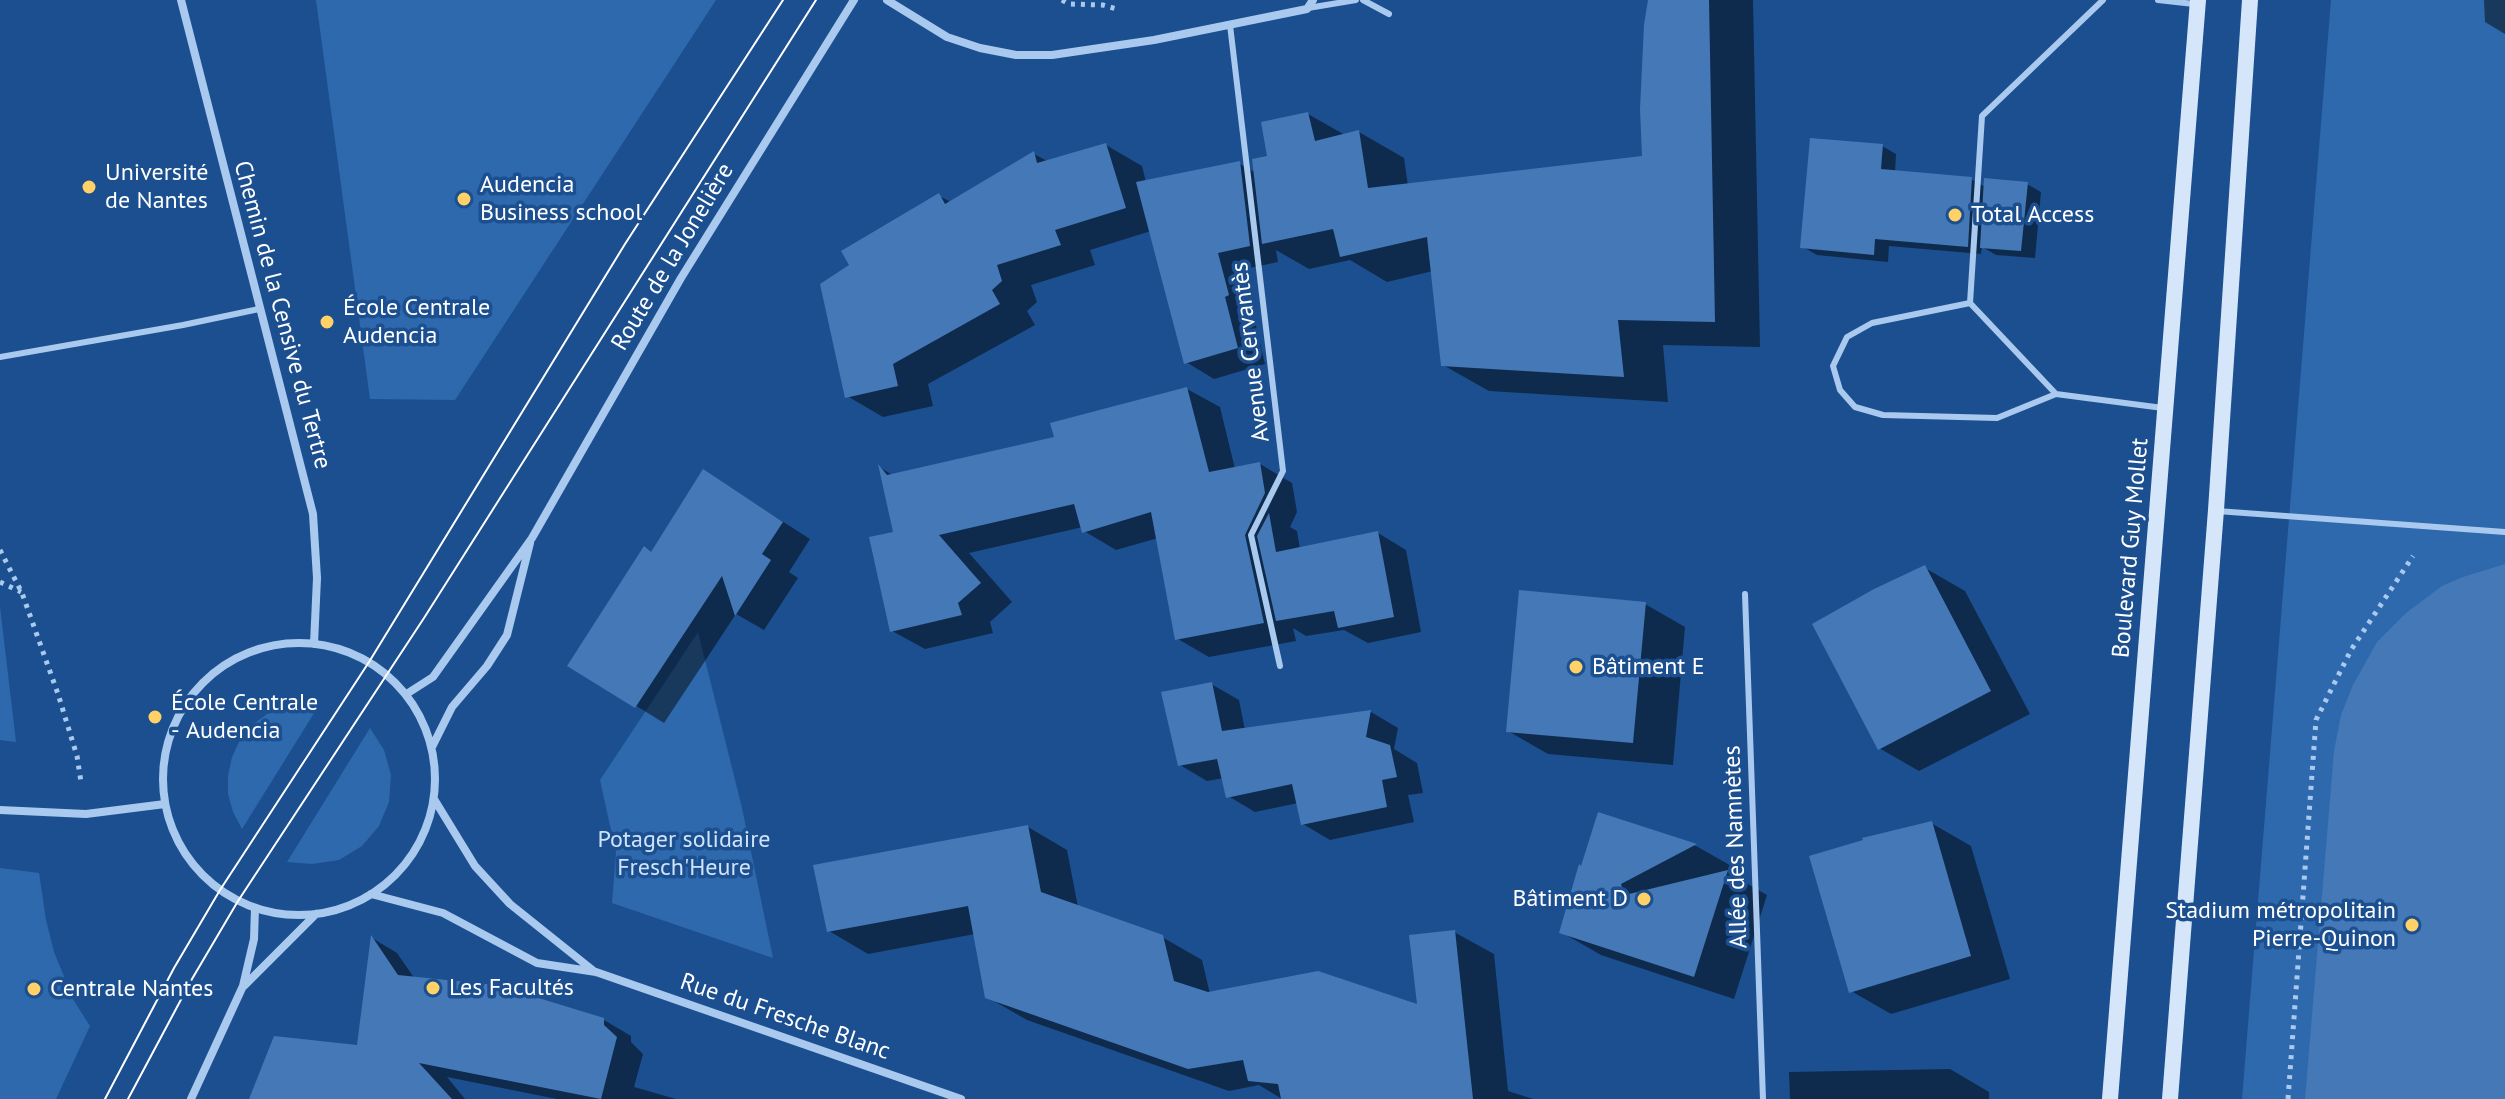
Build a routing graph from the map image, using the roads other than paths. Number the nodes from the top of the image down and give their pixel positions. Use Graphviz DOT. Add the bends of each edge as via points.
graph roads {
  1 [pos="181,0"];
  2 [pos="854,0"];
  3 [pos="887,0"];
  4 [pos="1313,0"];
  5 [pos="1356,0"];
  6 [pos="1363,0"];
  7 [pos="2103,0"];
  8 [pos="2158,0"];
  9 [pos="2250,0"];
  10 [pos="2198,2"];
  11 [pos="1307,9"];
  12 [pos="1389,14"];
  13 [pos="1230,25"];
  14 [pos="1970,303"];
  15 [pos="259,309"];
  16 [pos="0,357"];
  17 [pos="2056,394"];
  18 [pos="2167,409"];
  19 [pos="2216,510"];
  20 [pos="2505,532"];
  21 [pos="532,538"];
  22 [pos="1745,594"];
  23 [pos="314,644"];
  24 [pos="1280,666"];
  25 [pos="408,693"];
  26 [pos="431,747"];
  27 [pos="434,799"];
  28 [pos="165,804"];
  29 [pos="0,810"];
  30 [pos="371,894"];
  31 [pos="255,908"];
  32 [pos="317,913"];
  33 [pos="596,972"];
  34 [pos="243,986"];
  35 [pos="191,1099"];
  36 [pos="961,1099"];
  37 [pos="1763,1099"];
  38 [pos="2110,1099"];
  39 [pos="2170,1099"];
  1 -- 15 [label="street, Chemin de la Censive du Tertre"];
  2 -- 21 [label="street, Route de la Jonelière" via="681,278"];
  3 -- 13 [label="street" via="947,37 1016,55 1087,51"];
  4 -- 11 [label="street"];
  5 -- 11 [label="lane"];
  6 -- 12 [label="lane"];
  7 -- 14 [label="lane" via="1982,116"];
  8 -- 10 [label="lane"];
  9 -- 19 [label="main road"];
  10 -- 18 [label="main road, Boulevard Guy Mollet"];
  11 -- 13 [label="street"];
  13 -- 24 [label="lane, Avenue Cervantès" via="1283,471 1251,535"];
  14 -- 17 [label="lane"];
  14 -- 17 [label="lane" via="1872,323 1847,337 1833,366 1840,390 1855,407 1883,415 1997,418"];
  15 -- 16 [label="lane"];
  15 -- 23 [label="street, Chemin de la Censive du Tertre" via="313,514"];
  17 -- 18 [label="lane"];
  18 -- 38 [label="main road, Boulevard Guy Mollet"];
  19 -- 20 [label="lane"];
  19 -- 39 [label="main road"];
  21 -- 25 [label="street, Route de la Jonelière" via="433,677"];
  21 -- 26 [label="street, Route de la Jonelière" via="507,635 452,707"];
  22 -- 37 [label="lane, Allée des Namnètes"];
  23 -- 25 [label="street" via="369,662"];
  23 -- 28 [label="street" via="265,647 238,657 192,694 166,746"];
  25 -- 26 [label="street"];
  26 -- 27 [label="street"];
  27 -- 30 [label="street" via="407,863"];
  27 -- 33 [label="street, Rue du Fresche Blanc" via="475,866 510,904"];
  28 -- 29 [label="street" via="86,814"];
  28 -- 31 [label="street" via="175,838 195,867 220,890"];
  30 -- 32 [label="street"];
  30 -- 33 [label="street, Rue du Fresche Blanc" via="443,913 537,963"];
  31 -- 32 [label="street"];
  31 -- 34 [label="street"];
  32 -- 34 [label="street"];
  33 -- 36 [label="street, Rue du Fresche Blanc"];
  34 -- 35 [label="street"];
}
